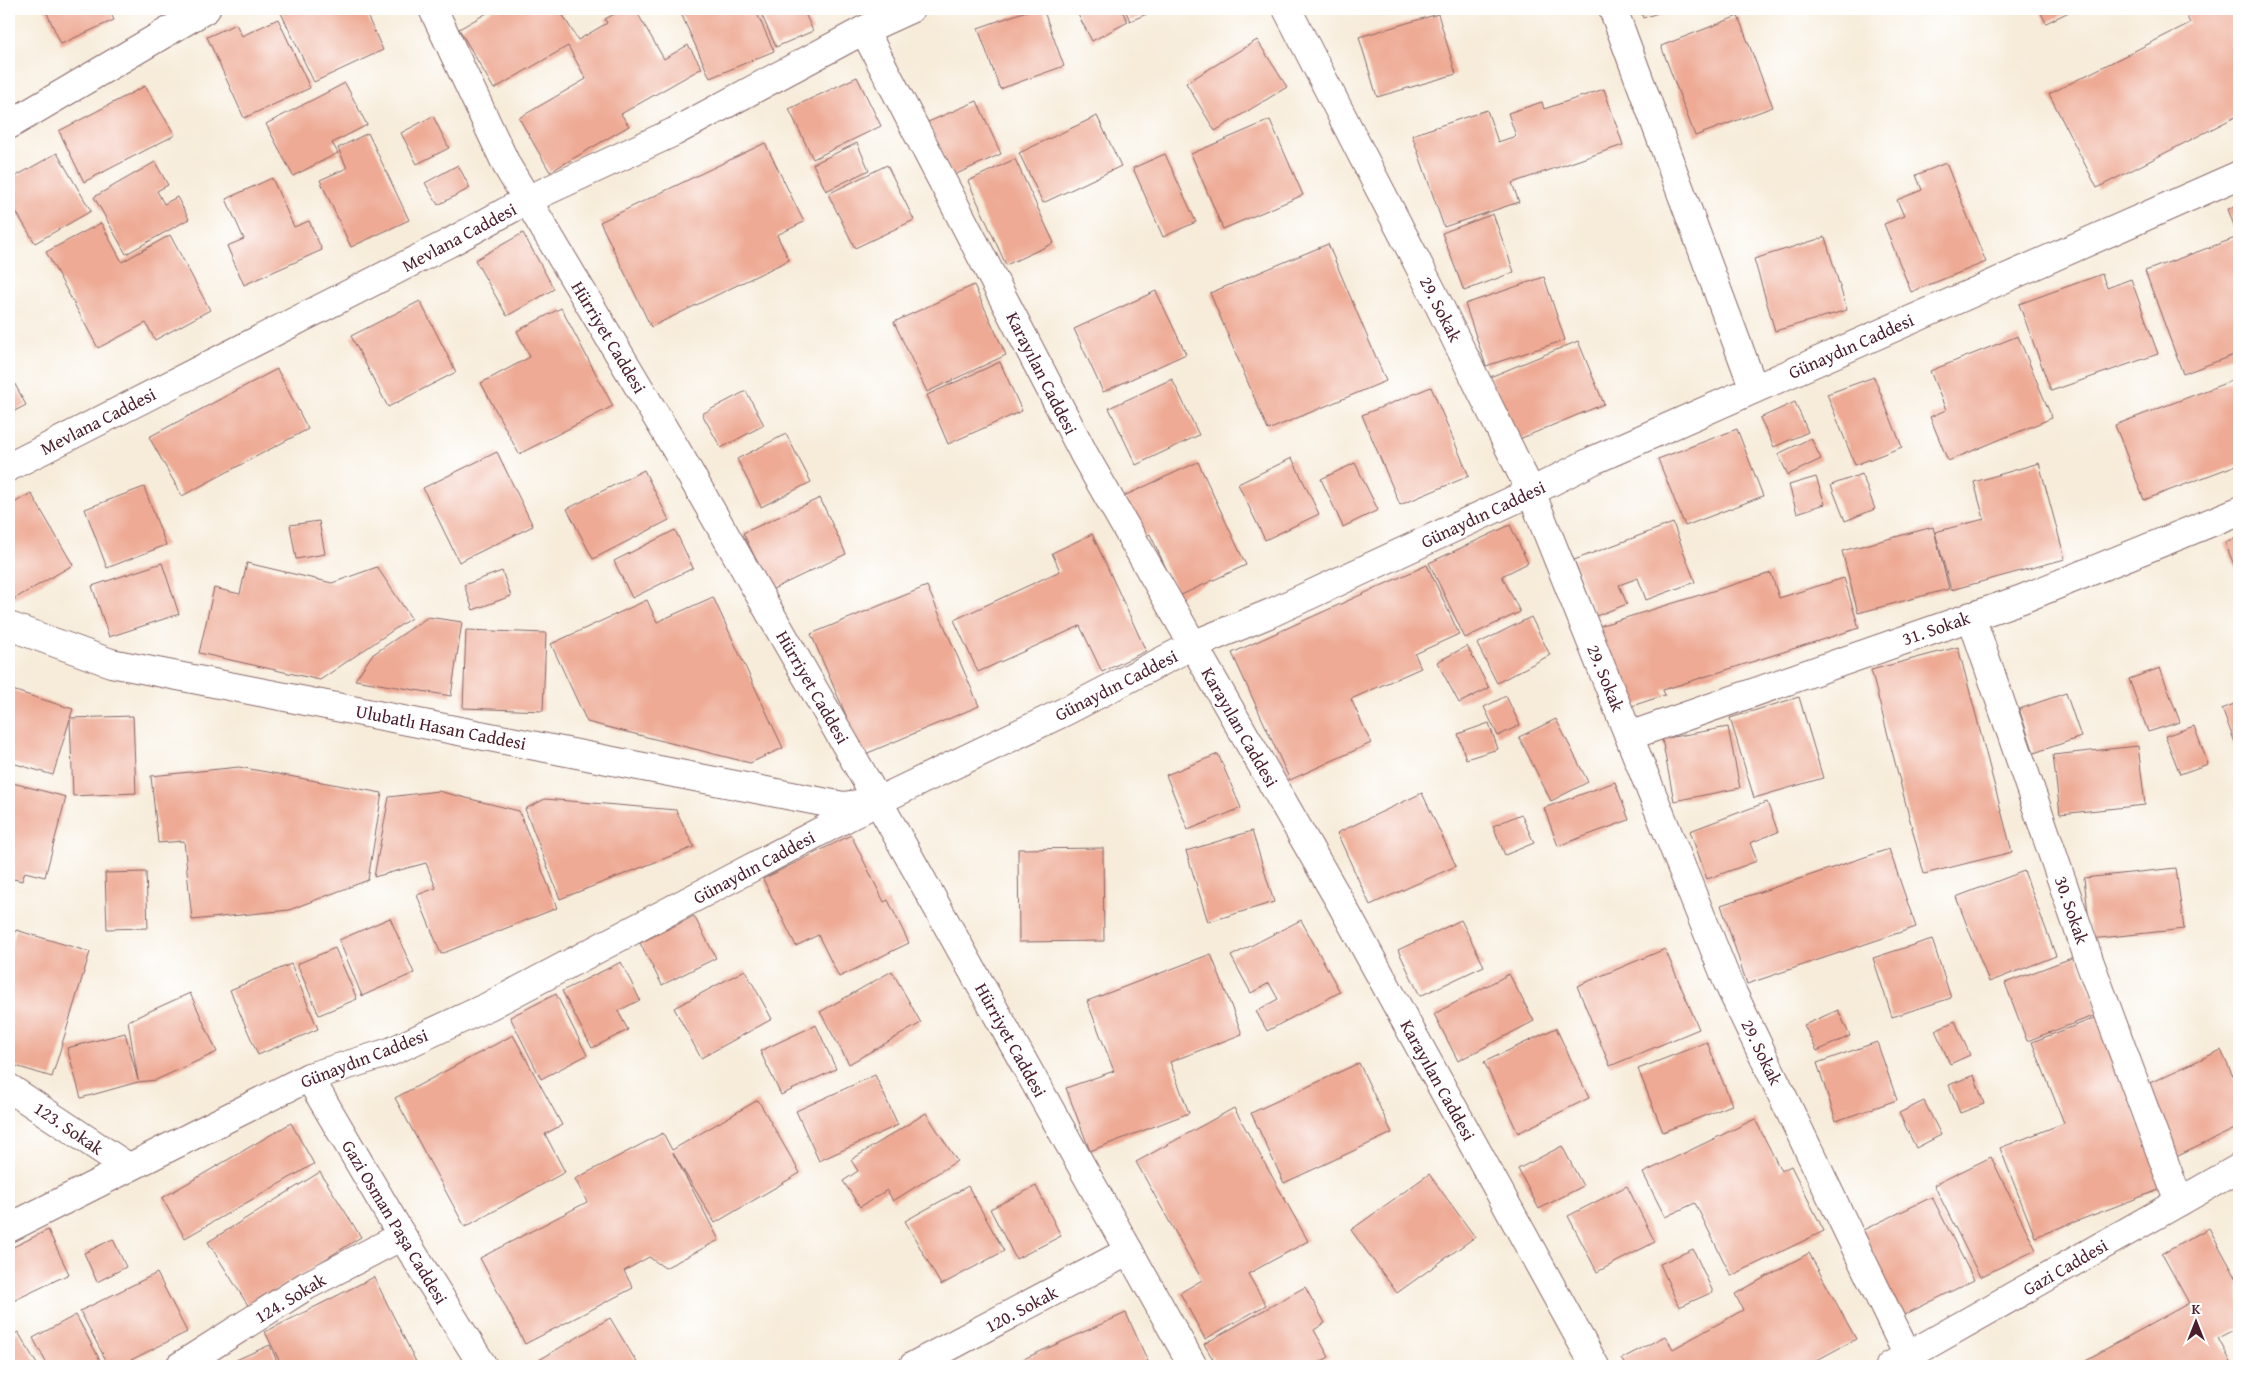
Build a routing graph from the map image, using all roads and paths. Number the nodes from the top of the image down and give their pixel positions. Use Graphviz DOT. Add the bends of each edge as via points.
graph roads {
  1 [pos="206,9"];
  2 [pos="433,9"];
  3 [pos="910,9"];
  4 [pos="1287,9"];
  5 [pos="1613,9"];
  6 [pos="861,20"];
  7 [pos="9,125"];
  8 [pos="2239,175"];
  9 [pos="527,200"];
  10 [pos="1754,389"];
  11 [pos="9,467"];
  12 [pos="1531,492"];
  13 [pos="2239,511"];
  14 [pos="1971,616"];
  15 [pos="9,626"];
  16 [pos="1193,645"];
  17 [pos="1629,736"];
  18 [pos="878,801"];
  19 [pos="309,1077"];
  20 [pos="9,1088"];
  21 [pos="128,1167"];
  22 [pos="2239,1168"];
  23 [pos="2178,1202"];
  24 [pos="9,1228"];
  25 [pos="402,1236"];
  26 [pos="1129,1252"];
  27 [pos="1899,1361"];
  28 [pos="180,1366"];
  29 [pos="483,1366"];
  30 [pos="913,1366"];
  31 [pos="1193,1366"];
  32 [pos="1595,1366"];
  1 -- 7 [label="street"];
  2 -- 9 [label="street, Hürriyet Caddesi" via="507,166"];
  3 -- 6 [label="street, Mevlana Caddesi"];
  4 -- 12 [label="street, 29. Sokak" via="1433,292"];
  5 -- 10 [label="street"];
  6 -- 9 [label="street, Mevlana Caddesi" via="674,132"];
  6 -- 16 [label="street, Karayılan Caddesi" via="1085,456"];
  8 -- 10 [label="street, Günaydın Caddesi"];
  9 -- 11 [label="street, Mevlana Caddesi"];
  9 -- 18 [label="street, Hürriyet Caddesi" via="677,451"];
  10 -- 12 [label="street, Günaydın Caddesi" via="1594,460"];
  12 -- 16 [label="street, Günaydın Caddesi" via="1271,613"];
  12 -- 17 [label="street, 29. Sokak"];
  13 -- 14 [label="street, 31. Sokak" via="2022,599"];
  14 -- 17 [label="street, 31. Sokak"];
  14 -- 23 [label="street, 30. Sokak" via="2090,963"];
  15 -- 18 [label="street, Ulubatlı Hasan Caddesi" via="121,664 843,806"];
  16 -- 18 [label="street, Günaydın Caddesi" via="1066,711"];
  16 -- 32 [label="street, Karayılan Caddesi" via="1339,900"];
  17 -- 27 [label="street, 29. Sokak" via="1728,983"];
  18 -- 19 [label="street, Günaydın Caddesi" via="489,1006 390,1052"];
  18 -- 26 [label="street, Hürriyet Caddesi"];
  19 -- 21 [label="street, Günaydın Caddesi"];
  19 -- 25 [label="street, Gazi Osman Paşa Caddesi"];
  20 -- 21 [label="street, 123. Sokak"];
  21 -- 24 [label="street, Günaydın Caddesi"];
  22 -- 23 [label="street, Gazi Caddesi"];
  23 -- 27 [label="street, Gazi Caddesi"];
  25 -- 28 [label="street, 124. Sokak" via="306,1286"];
  25 -- 29 [label="street, Gazi Osman Paşa Caddesi"];
  26 -- 30 [label="street, 120. Sokak"];
  26 -- 31 [label="street, Hürriyet Caddesi"];
}
